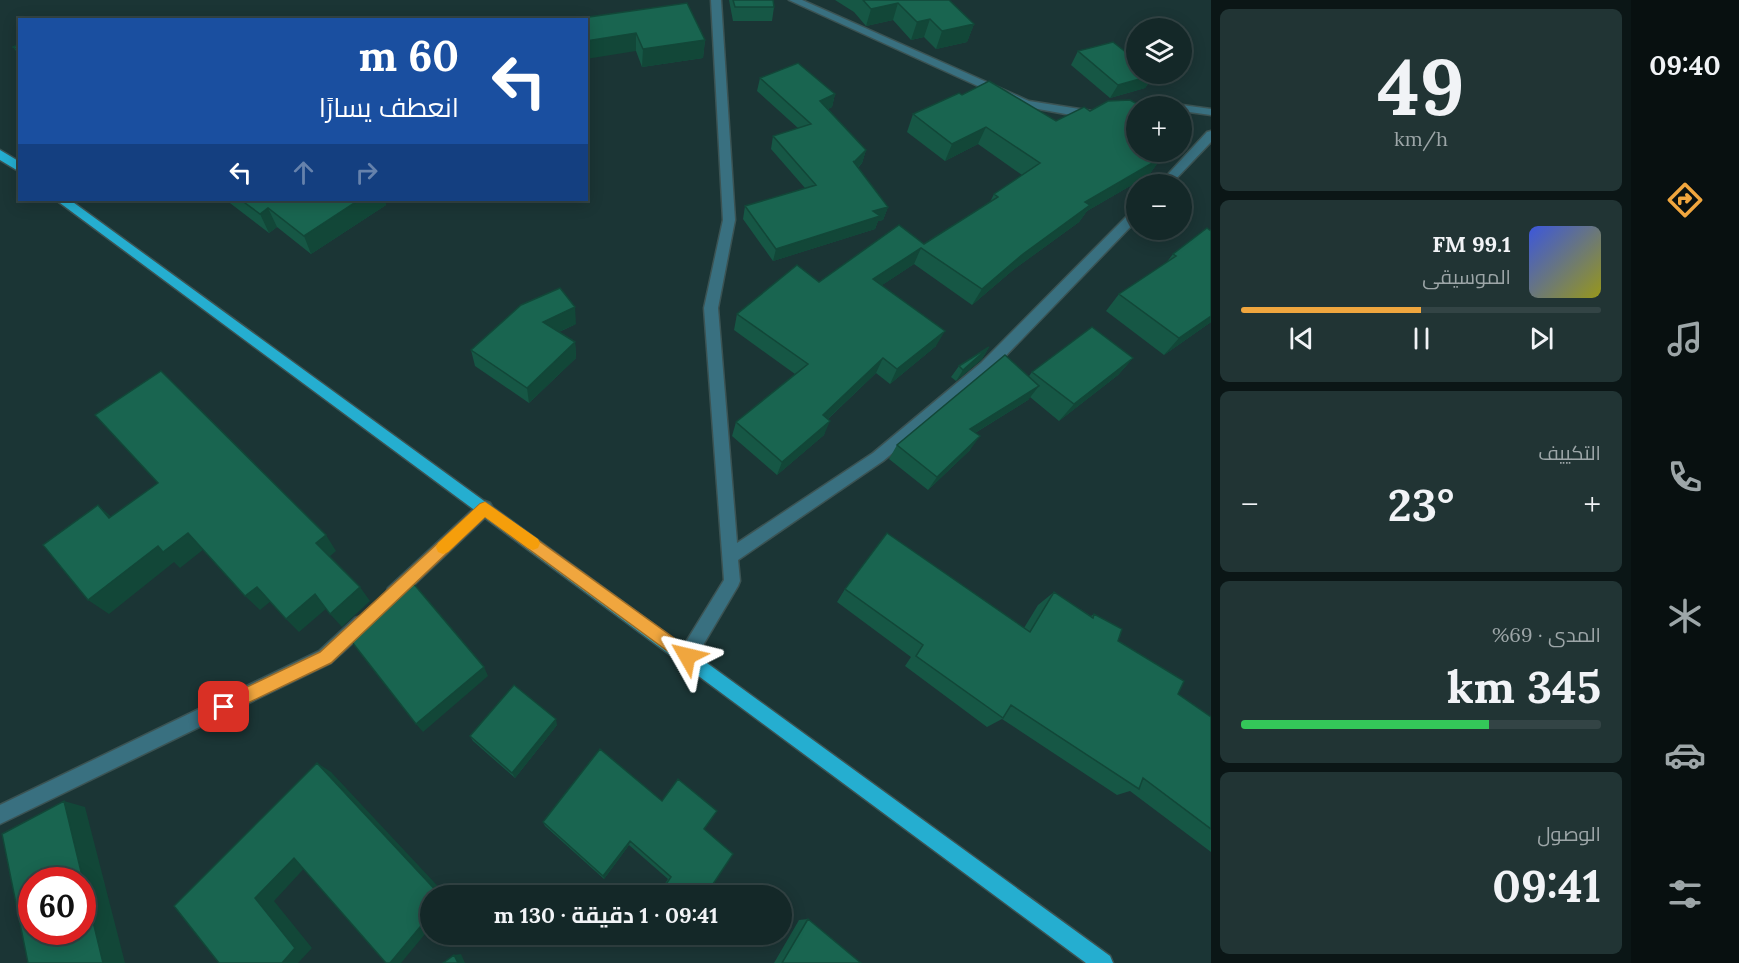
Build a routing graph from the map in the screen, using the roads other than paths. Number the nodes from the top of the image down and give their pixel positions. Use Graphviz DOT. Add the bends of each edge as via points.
graph roads {
  1 [pos="716,0"];
  2 [pos="794,0"];
  3 [pos="1192,109"];
  4 [pos="1211,112"];
  5 [pos="1104,113"];
  6 [pos="1211,135"];
  7 [pos="2,158"];
  8 [pos="18,167"];
  9 [pos="1174,174"];
  10 [pos="63,201"];
  11 [pos="1126,224"];
  12 [pos="485,508"];
  13 [pos="730,557"];
  14 [pos="687,656"];
  15 [pos="0,815"];
  16 [pos="1103,963"];
  1 -- 13 [label="street" via="729,220 711,308"];
  2 -- 5 [label="street" via="1026,104 1082,114"];
  3 -- 4 [label="street"];
  6 -- 9 [label="street"];
  7 -- 8 [label="main road"];
  10 -- 12 [label="main road"];
  11 -- 13 [label="street" via="986,368 878,457"];
  12 -- 14 [label="main road"];
  12 -- 15 [label="street" via="325,657"];
  13 -- 14 [label="street" via="732,581"];
  14 -- 16 [label="main road"];
}
